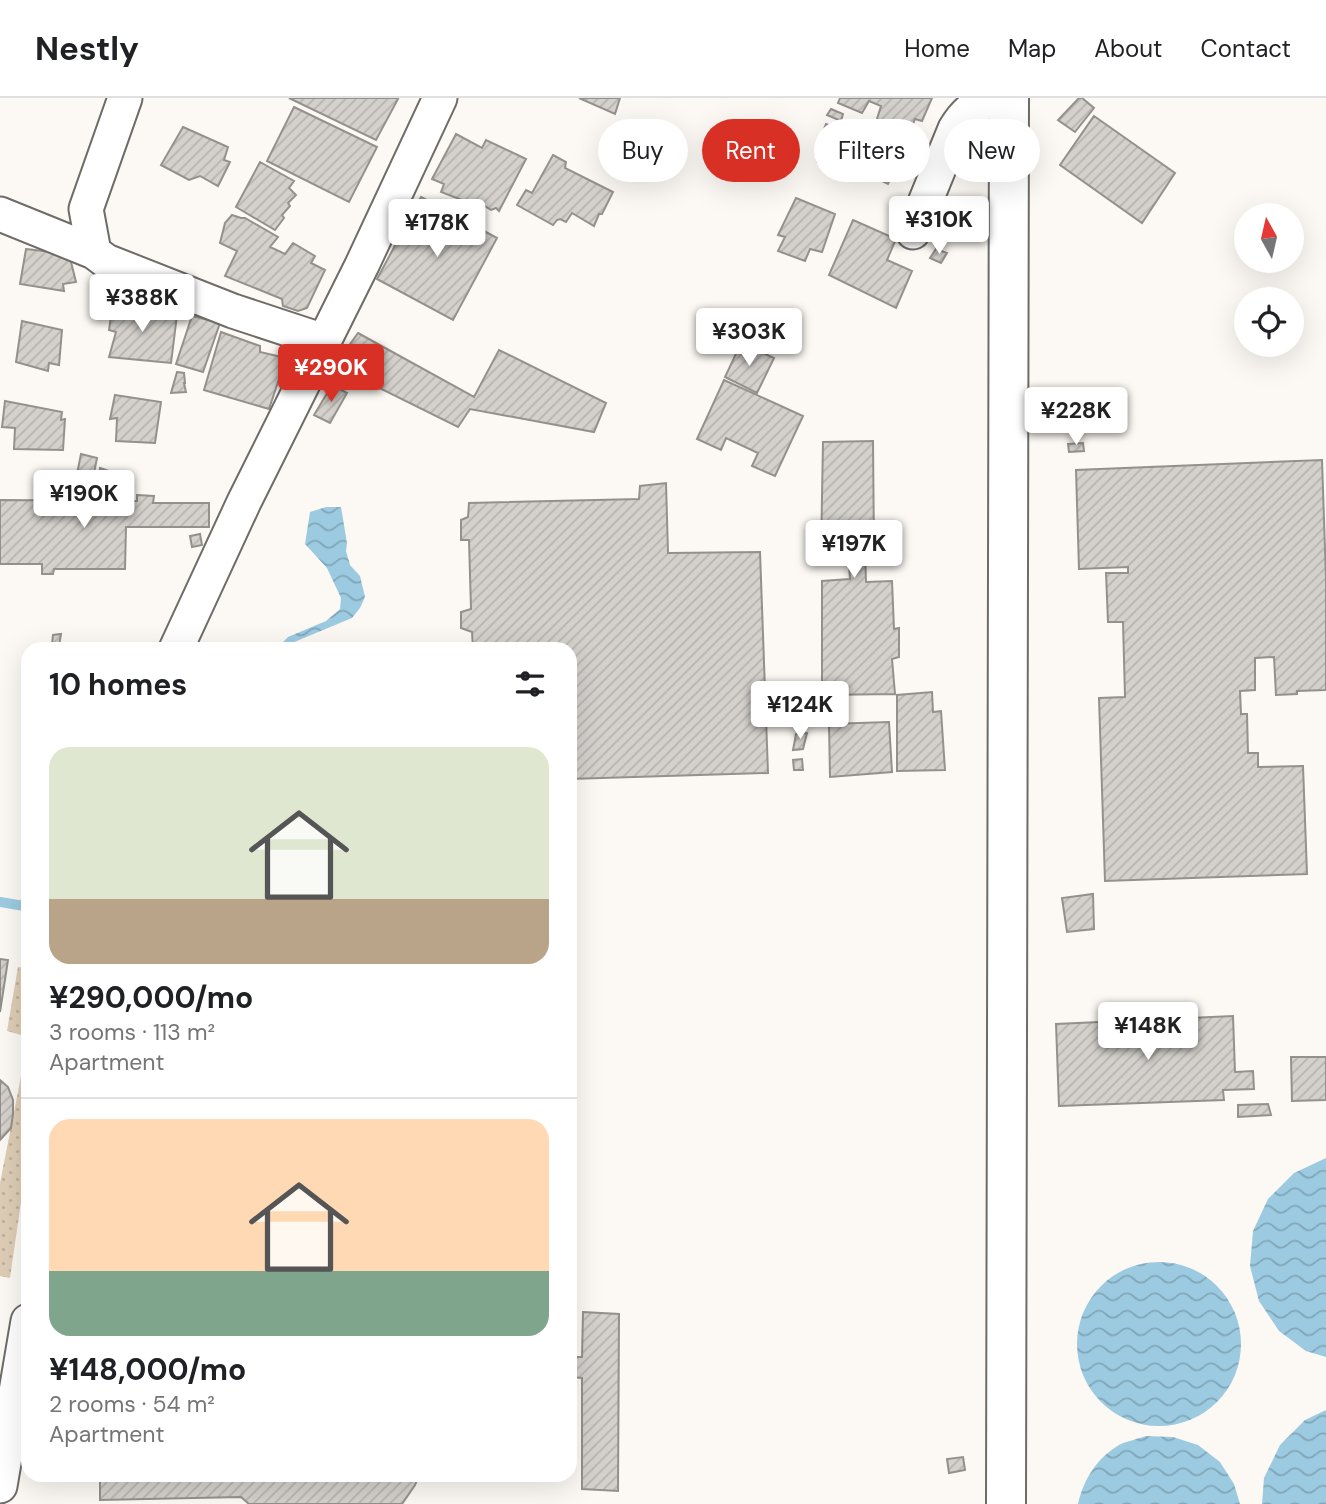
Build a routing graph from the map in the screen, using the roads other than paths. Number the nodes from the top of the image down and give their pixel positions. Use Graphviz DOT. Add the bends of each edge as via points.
graph roads {
  1 [pos="125,98"];
  2 [pos="440,98"];
  3 [pos="1009,98"];
  4 [pos="0,214"];
  5 [pos="913,232"];
  6 [pos="94,252"];
  7 [pos="324,341"];
  8 [pos="179,642"];
  9 [pos="21,1362"];
  10 [pos="0,1486"];
  11 [pos="1006,1504"];
  1 -- 6 [label="street" via="86,209"];
  2 -- 7 [label="street"];
  3 -- 5 [label="street" via="979,104 963,116"];
  3 -- 11 [label="street"];
  4 -- 6 [label="street"];
  6 -- 7 [label="street" via="106,261 233,312"];
  7 -- 8 [label="street"];
  9 -- 10 [label="street"];
}
